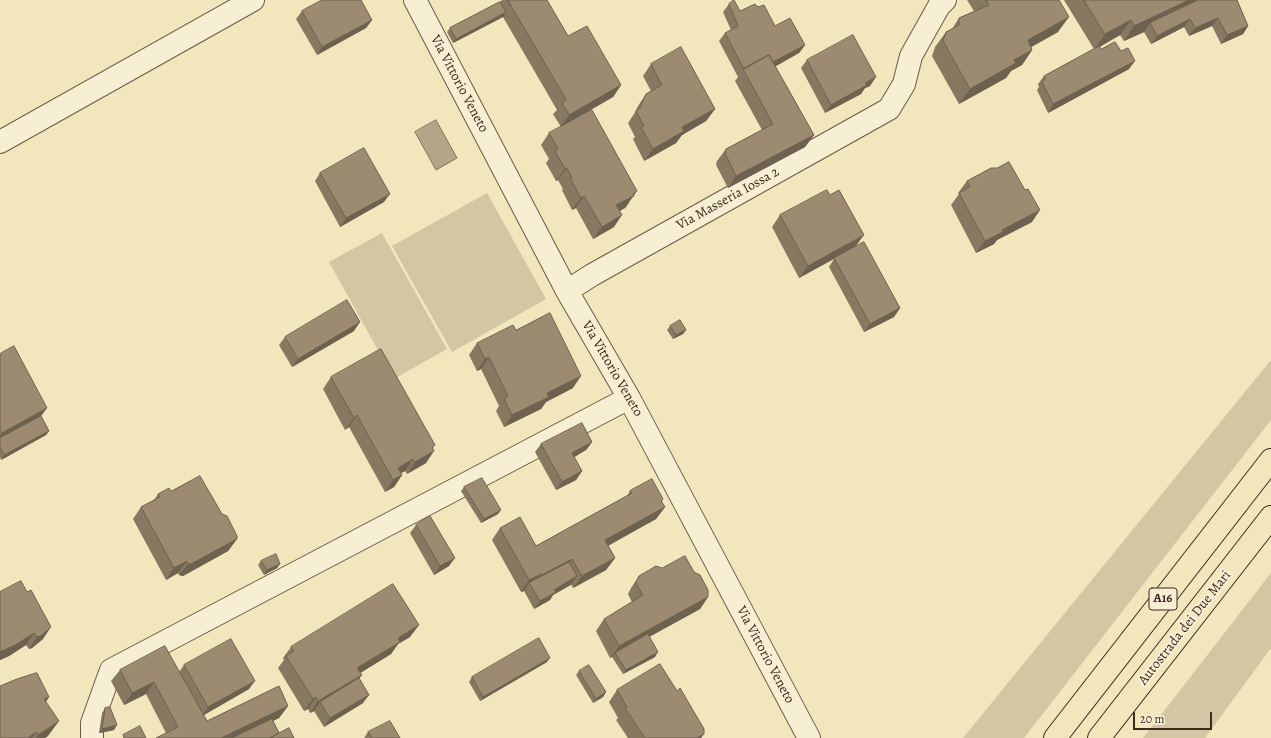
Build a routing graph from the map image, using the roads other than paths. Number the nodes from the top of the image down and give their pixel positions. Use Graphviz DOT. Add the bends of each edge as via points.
graph roads {
  1 [pos="253,0"];
  2 [pos="415,0"];
  3 [pos="945,0"];
  4 [pos="0,142"];
  5 [pos="567,291"];
  6 [pos="629,398"];
  7 [pos="1271,460"];
  8 [pos="1271,517"];
  9 [pos="92,738"];
  10 [pos="809,738"];
  11 [pos="1055,738"];
  12 [pos="1099,738"];
  1 -- 4 [label="street"];
  2 -- 5 [label="street, Via Vittorio Veneto"];
  3 -- 5 [label="street, Via Masseria Iossa 2" via="939,6 911,56 904,84 889,109"];
  5 -- 6 [label="street, Via Vittorio Veneto"];
  6 -- 9 [label="street" via="111,670 92,723"];
  6 -- 10 [label="street, Via Vittorio Veneto"];
  7 -- 11 [label="highway, A16"];
  8 -- 12 [label="highway, Autostrada dei Due Mari / A16"];
}
